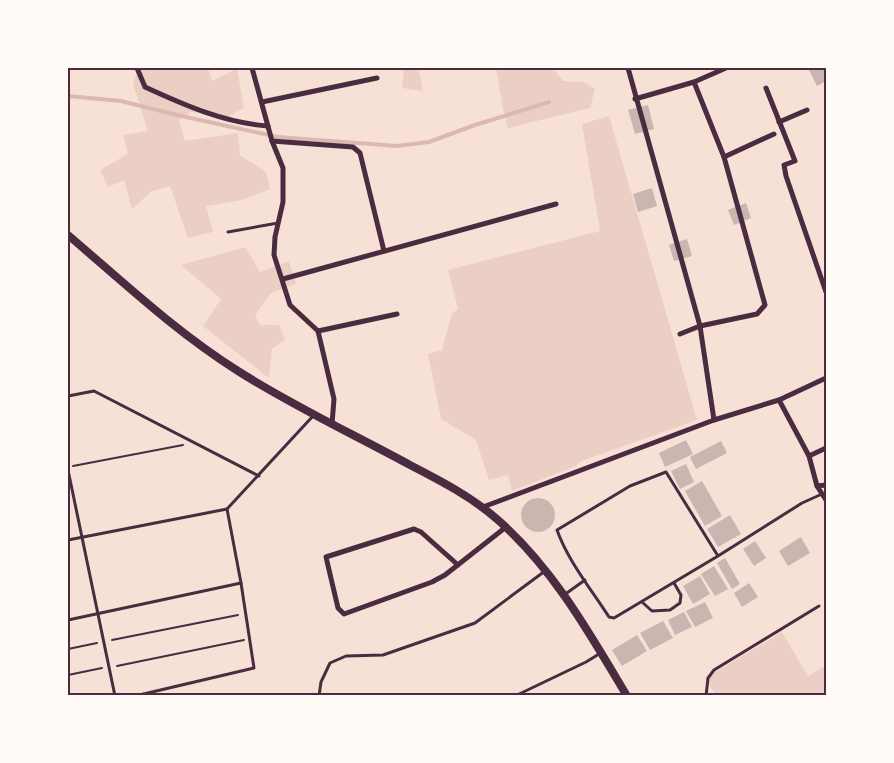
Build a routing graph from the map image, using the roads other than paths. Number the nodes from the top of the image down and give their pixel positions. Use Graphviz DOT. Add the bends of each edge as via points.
graph roads {
  1 [pos="137,68"];
  2 [pos="252,68"];
  3 [pos="628,68"];
  4 [pos="726,68"];
  5 [pos="376,78"];
  6 [pos="694,82"];
  7 [pos="766,88"];
  8 [pos="635,99"];
  9 [pos="262,102"];
  10 [pos="807,110"];
  11 [pos="779,122"];
  12 [pos="268,126"];
  13 [pos="774,134"];
  14 [pos="272,141"];
  15 [pos="724,157"];
  16 [pos="556,204"];
  17 [pos="278,223"];
  18 [pos="228,232"];
  19 [pos="68,235"];
  20 [pos="384,251"];
  21 [pos="283,279"];
  22 [pos="826,292"];
  23 [pos="397,314"];
  24 [pos="700,326"];
  25 [pos="318,331"];
  26 [pos="680,334"];
  27 [pos="826,378"];
  28 [pos="68,396"];
  29 [pos="779,400"];
  30 [pos="314,415"];
  31 [pos="714,420"];
  32 [pos="332,424"];
  33 [pos="826,448"];
  34 [pos="809,456"];
  35 [pos="68,469"];
  36 [pos="259,476"];
  37 [pos="826,485"];
  38 [pos="817,486"];
  39 [pos="822,494"];
  40 [pos="826,500"];
  41 [pos="483,507"];
  42 [pos="227,509"];
  43 [pos="506,527"];
  44 [pos="82,538"];
  45 [pos="68,540"];
  46 [pos="718,556"];
  47 [pos="458,565"];
  48 [pos="546,570"];
  49 [pos="585,580"];
  50 [pos="674,583"];
  51 [pos="241,584"];
  52 [pos="564,595"];
  53 [pos="642,602"];
  54 [pos="819,606"];
  55 [pos="98,614"];
  56 [pos="68,620"];
  57 [pos="601,652"];
  58 [pos="116,696"];
  59 [pos="135,696"];
  60 [pos="319,696"];
  61 [pos="515,696"];
  62 [pos="627,696"];
  63 [pos="706,696"];
  1 -- 12 [label="street" via="146,87 157,92 218,117"];
  2 -- 9 [label="street"];
  3 -- 8 [label="street"];
  4 -- 6 [label="street"];
  5 -- 9 [label="street"];
  6 -- 8 [label="street"];
  6 -- 15 [label="street"];
  7 -- 11 [label="street"];
  8 -- 24 [label="street"];
  9 -- 12 [label="street"];
  10 -- 11 [label="street"];
  11 -- 22 [label="street" via="795,160 784,165 786,177"];
  12 -- 14 [label="street"];
  13 -- 15 [label="street"];
  14 -- 17 [label="street" via="283,168 283,202"];
  14 -- 20 [label="street" via="353,147 360,153"];
  15 -- 24 [label="street" via="765,305 757,314"];
  16 -- 20 [label="street"];
  17 -- 18 [label="lane"];
  17 -- 21 [label="street" via="274,255"];
  19 -- 30 [label="main road" via="186,334 238,371"];
  20 -- 21 [label="street"];
  21 -- 25 [label="street" via="290,305"];
  23 -- 25 [label="street"];
  24 -- 26 [label="street"];
  24 -- 31 [label="street"];
  25 -- 32 [label="street" via="334,399"];
  27 -- 29 [label="street"];
  28 -- 36 [label="lane" via="94,391"];
  29 -- 31 [label="street"];
  29 -- 34 [label="street"];
  30 -- 32 [label="main road"];
  30 -- 36 [label="lane"];
  31 -- 41 [label="street"];
  32 -- 41 [label="main road"];
  33 -- 34 [label="street"];
  34 -- 38 [label="street"];
  35 -- 44 [label="lane"];
  36 -- 42 [label="lane"];
  37 -- 38 [label="street"];
  38 -- 39 [label="street"];
  39 -- 40 [label="street"];
  39 -- 46 [label="lane"];
  41 -- 43 [label="main road"];
  42 -- 44 [label="lane"];
  42 -- 51 [label="lane"];
  43 -- 47 [label="street"];
  43 -- 48 [label="main road"];
  44 -- 45 [label="lane"];
  44 -- 55 [label="lane"];
  46 -- 49 [label="lane" via="666,472 630,486 557,530"];
  46 -- 50 [label="lane"];
  47 -- 47 [label="street" via="432,582 344,614 338,608 326,557 414,530"];
  48 -- 52 [label="main road"];
  48 -- 60 [label="lane" via="475,622 383,655 346,656 330,663"];
  49 -- 52 [label="lane"];
  49 -- 53 [label="lane" via="609,617"];
  50 -- 53 [label="lane"];
  50 -- 53 [label="lane" via="681,595 680,603 670,610 652,611"];
  51 -- 55 [label="lane"];
  51 -- 59 [label="lane" via="254,668"];
  52 -- 57 [label="main road"];
  54 -- 63 [label="lane" via="714,670 708,678"];
  55 -- 56 [label="lane"];
  55 -- 58 [label="lane"];
  57 -- 61 [label="lane"];
  57 -- 62 [label="main road"];
}
